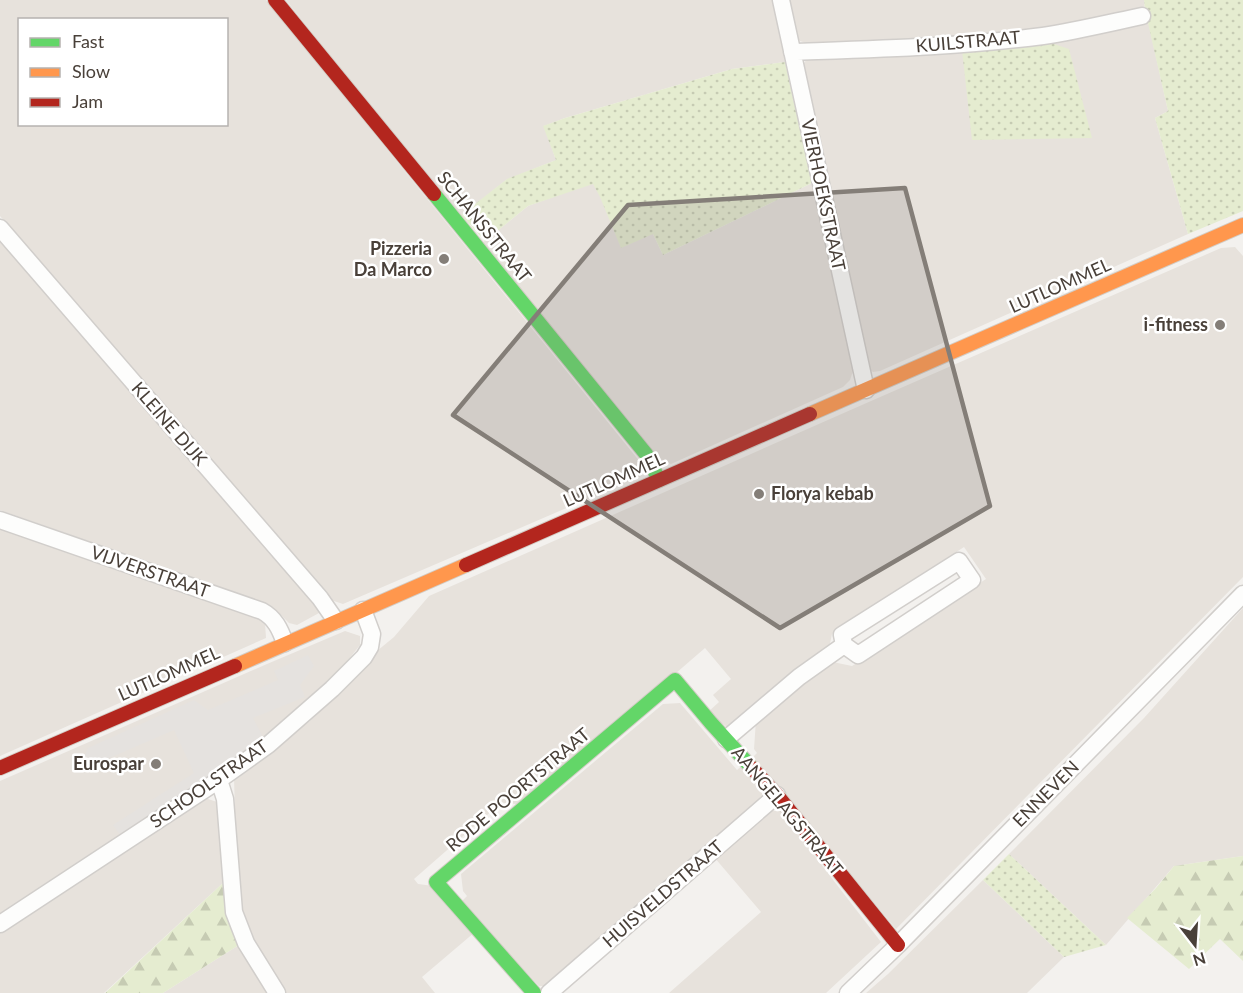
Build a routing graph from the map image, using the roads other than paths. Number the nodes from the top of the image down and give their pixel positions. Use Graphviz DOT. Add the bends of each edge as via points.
graph roads {
  1 [pos="275,0"];
  2 [pos="781,0"];
  3 [pos="1142,16"];
  4 [pos="792,52"];
  5 [pos="0,228"];
  6 [pos="1242,229"];
  7 [pos="866,390"];
  8 [pos="659,480"];
  9 [pos="0,520"];
  10 [pos="1243,594"];
  11 [pos="363,610"];
  12 [pos="336,621"];
  13 [pos="285,643"];
  14 [pos="844,645"];
  15 [pos="726,739"];
  16 [pos="0,768"];
  17 [pos="219,780"];
  18 [pos="777,795"];
  19 [pos="0,924"];
  20 [pos="898,945"];
  21 [pos="277,993"];
  22 [pos="534,993"];
  23 [pos="549,993"];
  24 [pos="848,993"];
  1 -- 8 [label="street, SCHANSSTRAAT" via="646,454"];
  2 -- 4 [label="street, VIERHOEKSTRAAT"];
  3 -- 4 [label="street, KUILSTRAAT" via="1044,36 968,44"];
  4 -- 7 [label="street, VIERHOEKSTRAAT"];
  5 -- 12 [label="street, KLEINE DIJK"];
  6 -- 7 [label="street, LUTLOMMEL"];
  7 -- 8 [label="street, LUTLOMMEL"];
  8 -- 11 [label="street, LUTLOMMEL"];
  9 -- 13 [label="street, VIJVERSTRAAT" via="262,611 275,621"];
  10 -- 20 [label="street, ENNEVEN"];
  11 -- 12 [label="street, LUTLOMMEL"];
  11 -- 17 [label="street, SCHOOLSTRAAT" via="372,634 364,657 268,745"];
  12 -- 13 [label="street, LUTLOMMEL"];
  13 -- 16 [label="street, LUTLOMMEL"];
  14 -- 14 [label="street, AANGELAGSTRAAT" via="858,655 972,580 959,561 842,635"];
  14 -- 15 [label="street, AANGELAGSTRAAT" via="799,677"];
  15 -- 18 [label="street, AANGELAGSTRAAT"];
  15 -- 22 [label="street, RODE POORTSTRAAT" via="675,680 436,882"];
  17 -- 19 [label="street, SCHOOLSTRAAT"];
  17 -- 21 [label="street" via="225,799 234,912 246,944"];
  18 -- 20 [label="street, AANGELAGSTRAAT"];
  18 -- 23 [label="street, HUISVELDSTRAAT"];
  20 -- 24 [label="street, ENNEVEN"];
}
